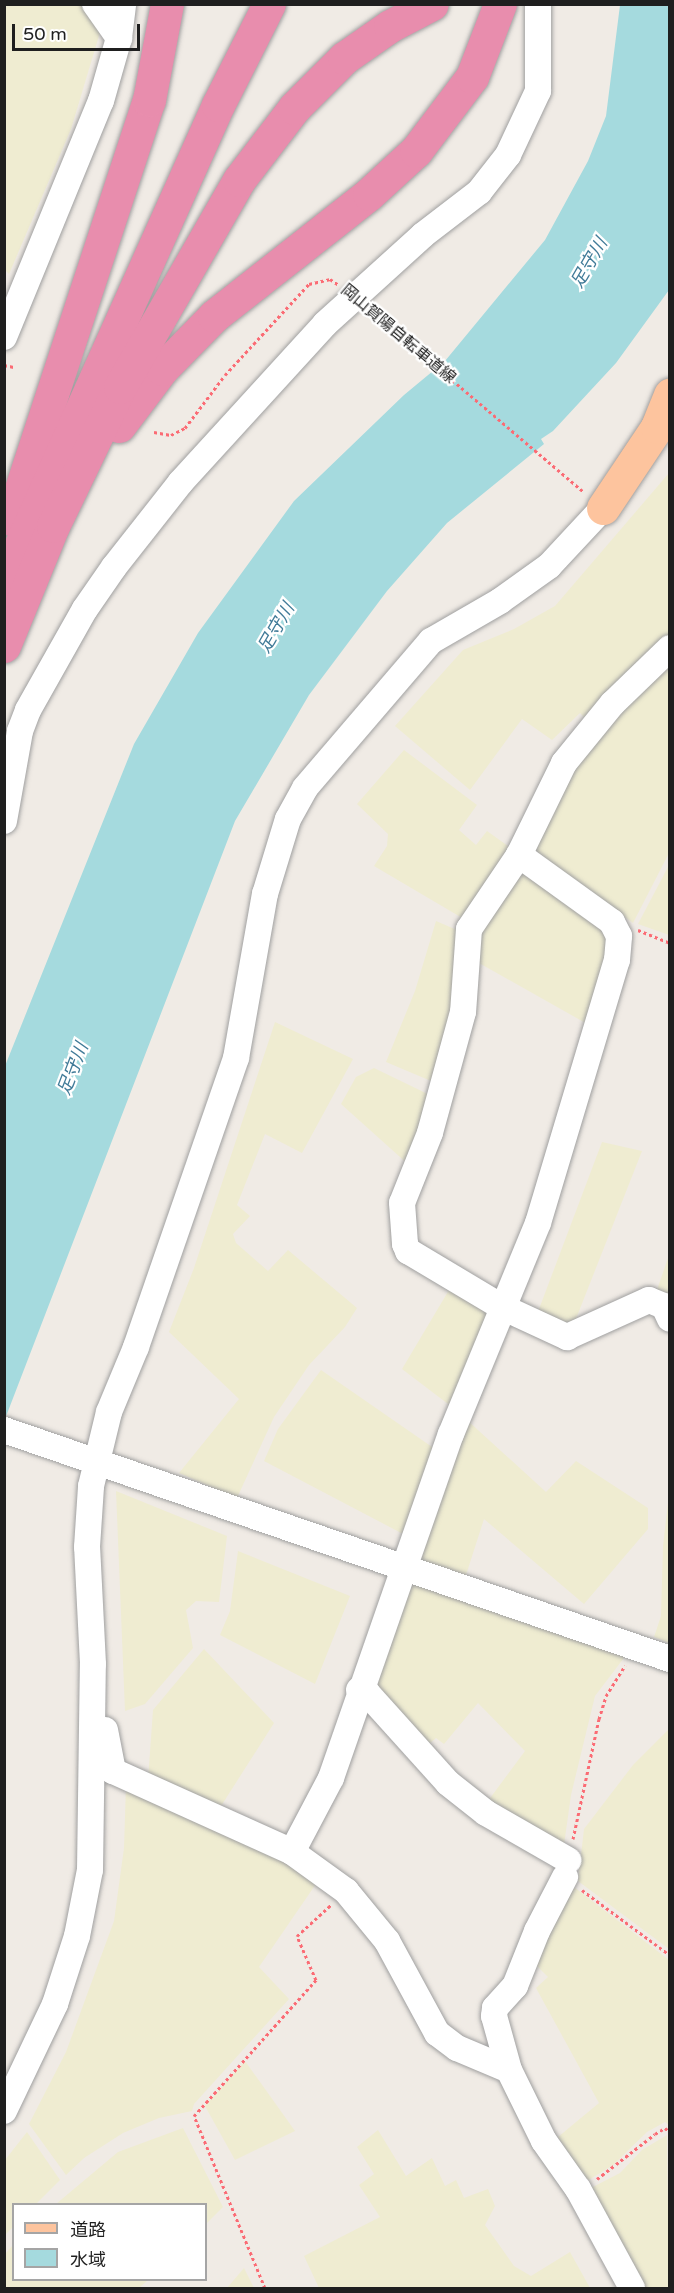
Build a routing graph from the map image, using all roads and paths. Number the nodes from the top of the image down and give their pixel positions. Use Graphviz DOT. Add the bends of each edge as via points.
graph roads {
  1 [pos="95,4"];
  2 [pos="123,4"];
  3 [pos="167,4"];
  4 [pos="269,4"];
  5 [pos="432,4"];
  6 [pos="500,4"];
  7 [pos="538,4"];
  8 [pos="119,38"];
  9 [pos="13,284"];
  10 [pos="362,303"];
  11 [pos="4,337"];
  12 [pos="4,365"];
  13 [pos="14,367"];
  14 [pos="669,394"];
  15 [pos="154,432"];
  16 [pos="596,502"];
  17 [pos="4,538"];
  18 [pos="12,596"];
  19 [pos="4,646"];
  20 [pos="669,648"];
  21 [pos="4,821"];
  22 [pos="519,855"];
  23 [pos="616,929"];
  24 [pos="669,943"];
  25 [pos="502,1307"];
  26 [pos="669,1318"];
  27 [pos="4,1430"];
  28 [pos="92,1460"];
  29 [pos="405,1566"];
  30 [pos="640,1648"];
  31 [pos="669,1659"];
  32 [pos="93,1664"];
  33 [pos="359,1690"];
  34 [pos="292,1852"];
  35 [pos="567,1869"];
  36 [pos="346,1891"];
  37 [pos="669,1955"];
  38 [pos="509,2070"];
  39 [pos="4,2111"];
  40 [pos="669,2132"];
  41 [pos="578,2189"];
  42 [pos="265,2289"];
  43 [pos="632,2289"];
  1 -- 8 [label="street"];
  2 -- 8 [label="street"];
  3 -- 17 [label="highway" via="149,100"];
  4 -- 18 [label="highway" via="218,105"];
  5 -- 18 [label="highway" via="390,26 344,58 294,108 239,180 120,387"];
  6 -- 18 [label="highway" via="472,77 416,152 214,316 139,398 94,462"];
  7 -- 10 [label="street" via="538,91 508,154 479,192 423,235"];
  8 -- 9 [label="street" via="101,101"];
  9 -- 11 [label="street"];
  10 -- 15 [label="path, 岡山賀陽自転車道線" via="330,279 314,281 257,338 185,428 171,435"];
  10 -- 16 [label="path, 岡山賀陽自転車道線"];
  10 -- 21 [label="street" via="180,483 85,609 20,731"];
  12 -- 13 [label="path"];
  14 -- 16 [label="main road" via="657,427"];
  16 -- 28 [label="street" via="542,571 430,641 297,802 265,894 236,1058 136,1347"];
  18 -- 19 [label="highway"];
  20 -- 22 [label="street" via="613,703 564,763"];
  22 -- 23 [label="street" via="612,922"];
  22 -- 25 [label="street" via="469,929 463,1012 430,1132 402,1203 400,1219 408,1251"];
  23 -- 24 [label="path" via="628,927"];
  23 -- 25 [label="street" via="620,936 617,960 552,1181"];
  25 -- 26 [label="street" via="567,1337 649,1300 664,1306"];
  25 -- 29 [label="street" via="451,1434"];
  27 -- 28 [label="street"];
  28 -- 29 [label="street"];
  28 -- 32 [label="street" via="87,1547"];
  29 -- 30 [label="street"];
  29 -- 33 [label="street"];
  30 -- 31 [label="street"];
  30 -- 35 [label="path" via="606,1696"];
  32 -- 34 [label="street" via="113,1771"];
  32 -- 39 [label="street" via="93,1823 85,1899 55,2004"];
  33 -- 34 [label="street" via="331,1778"];
  33 -- 35 [label="street" via="448,1783"];
  34 -- 36 [label="street"];
  35 -- 37 [label="path"];
  35 -- 38 [label="street" via="515,1986 495,2008"];
  36 -- 38 [label="street" via="387,1941 438,2033 456,2048"];
  36 -- 42 [label="path" via="297,1936 316,1980 194,2115"];
  38 -- 41 [label="street" via="544,2141"];
  40 -- 41 [label="path" via="665,2128 655,2134 612,2170"];
  41 -- 43 [label="street"];
}
